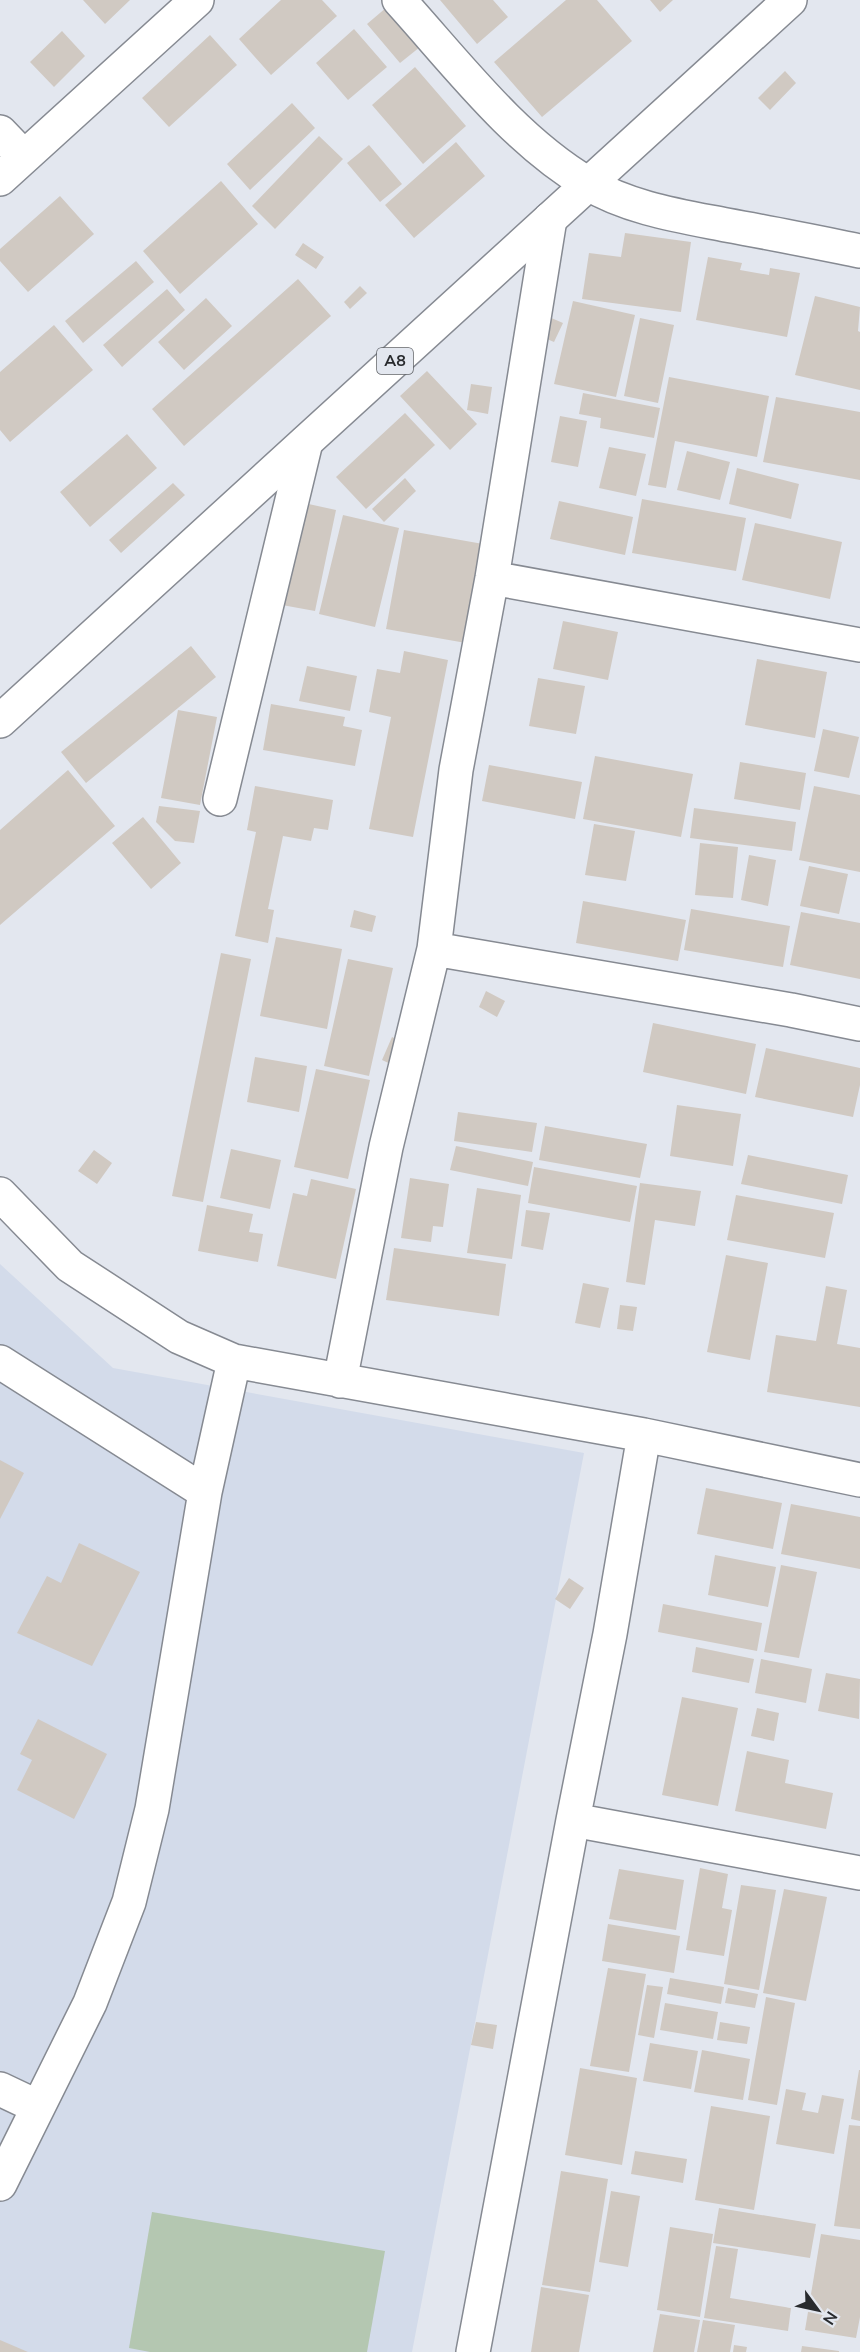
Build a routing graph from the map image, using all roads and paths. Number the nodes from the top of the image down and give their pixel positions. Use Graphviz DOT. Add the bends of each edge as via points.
graph roads {
  1 [pos="197,0"];
  2 [pos="399,0"];
  3 [pos="790,0"];
  4 [pos="0,132"];
  5 [pos="24,158"];
  6 [pos="0,179"];
  7 [pos="588,184"];
  8 [pos="550,219"];
  9 [pos="860,251"];
  10 [pos="306,442"];
  11 [pos="492,578"];
  12 [pos="860,645"];
  13 [pos="0,721"];
  14 [pos="220,799"];
  15 [pos="434,949"];
  16 [pos="860,1024"];
  17 [pos="0,1197"];
  18 [pos="234,1361"];
  19 [pos="0,1362"];
  20 [pos="340,1381"];
  21 [pos="644,1435"];
  22 [pos="860,1480"];
  23 [pos="205,1492"];
  24 [pos="573,1820"];
  25 [pos="860,1873"];
  26 [pos="0,2089"];
  27 [pos="38,2107"];
  28 [pos="0,2184"];
  29 [pos="473,2352"];
  1 -- 5 [label="street"];
  2 -- 7 [label="street" via="511,123"];
  3 -- 7 [label="street, A8"];
  4 -- 5 [label="street"];
  5 -- 6 [label="street"];
  7 -- 8 [label="street, A8"];
  7 -- 9 [label="street" via="671,214"];
  8 -- 10 [label="street, A8"];
  8 -- 11 [label="street"];
  10 -- 13 [label="street, A8"];
  10 -- 14 [label="street"];
  11 -- 12 [label="street"];
  11 -- 15 [label="street" via="456,770"];
  15 -- 16 [label="street"];
  15 -- 20 [label="street" via="386,1147"];
  17 -- 18 [label="street" via="70,1266 179,1337"];
  18 -- 20 [label="street"];
  18 -- 23 [label="street"];
  19 -- 23 [label="street"];
  20 -- 21 [label="street"];
  21 -- 22 [label="street"];
  21 -- 24 [label="street"];
  23 -- 27 [label="street" via="152,1809 129,1902 90,2003"];
  24 -- 25 [label="street"];
  24 -- 29 [label="street"];
  26 -- 27 [label="street"];
  27 -- 28 [label="street"];
}
